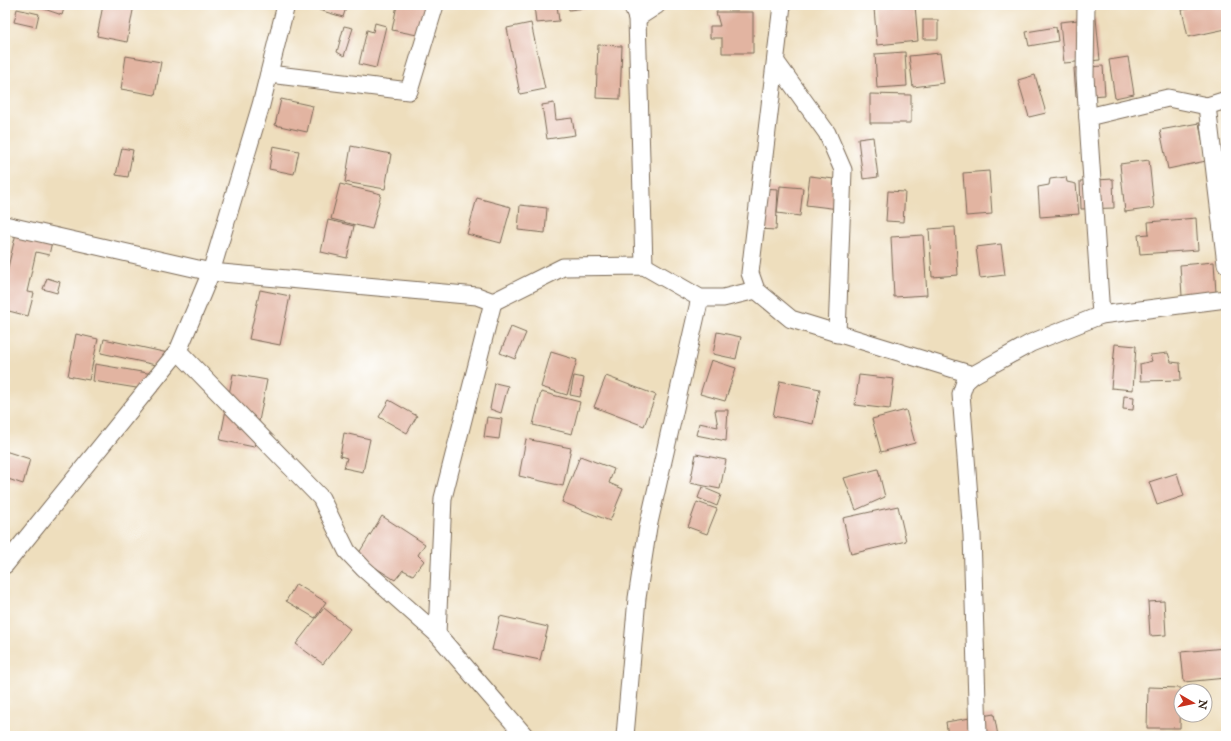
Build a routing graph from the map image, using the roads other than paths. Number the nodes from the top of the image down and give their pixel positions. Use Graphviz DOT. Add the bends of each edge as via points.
graph roads {
  1 [pos="286,5"];
  2 [pos="435,5"];
  3 [pos="657,5"];
  4 [pos="782,5"];
  5 [pos="1086,5"];
  6 [pos="635,11"];
  7 [pos="776,62"];
  8 [pos="269,74"];
  9 [pos="1226,100"];
  10 [pos="1207,106"];
  11 [pos="1088,117"];
  12 [pos="5,224"];
  13 [pos="1226,264"];
  14 [pos="644,266"];
  15 [pos="211,272"];
  16 [pos="756,290"];
  17 [pos="700,298"];
  18 [pos="1226,299"];
  19 [pos="493,302"];
  20 [pos="1101,315"];
  21 [pos="837,334"];
  22 [pos="178,351"];
  23 [pos="973,375"];
  24 [pos="7,560"];
  25 [pos="436,634"];
  26 [pos="525,736"];
  27 [pos="625,736"];
  28 [pos="978,736"];
  1 -- 8 [label="street"];
  2 -- 8 [label="street" via="409,91"];
  3 -- 6 [label="street"];
  4 -- 7 [label="street"];
  5 -- 11 [label="street" via="1085,76"];
  6 -- 14 [label="street"];
  7 -- 16 [label="street" via="750,273"];
  7 -- 21 [label="street" via="827,133 843,170"];
  8 -- 15 [label="street"];
  9 -- 10 [label="street"];
  10 -- 11 [label="street" via="1168,98"];
  10 -- 13 [label="street"];
  11 -- 20 [label="street"];
  12 -- 15 [label="street"];
  14 -- 17 [label="street"];
  14 -- 19 [label="street" via="563,268"];
  15 -- 19 [label="street" via="477,296"];
  15 -- 22 [label="street"];
  16 -- 17 [label="street" via="723,298"];
  16 -- 21 [label="street" via="791,320"];
  17 -- 27 [label="street" via="648,527 637,598"];
  18 -- 20 [label="street"];
  19 -- 25 [label="street" via="443,498"];
  20 -- 23 [label="street" via="1031,343"];
  21 -- 23 [label="street"];
  22 -- 24 [label="street"];
  22 -- 25 [label="street" via="321,498 347,551"];
  23 -- 28 [label="street" via="965,382 961,394 972,535"];
  25 -- 26 [label="street"];
}
